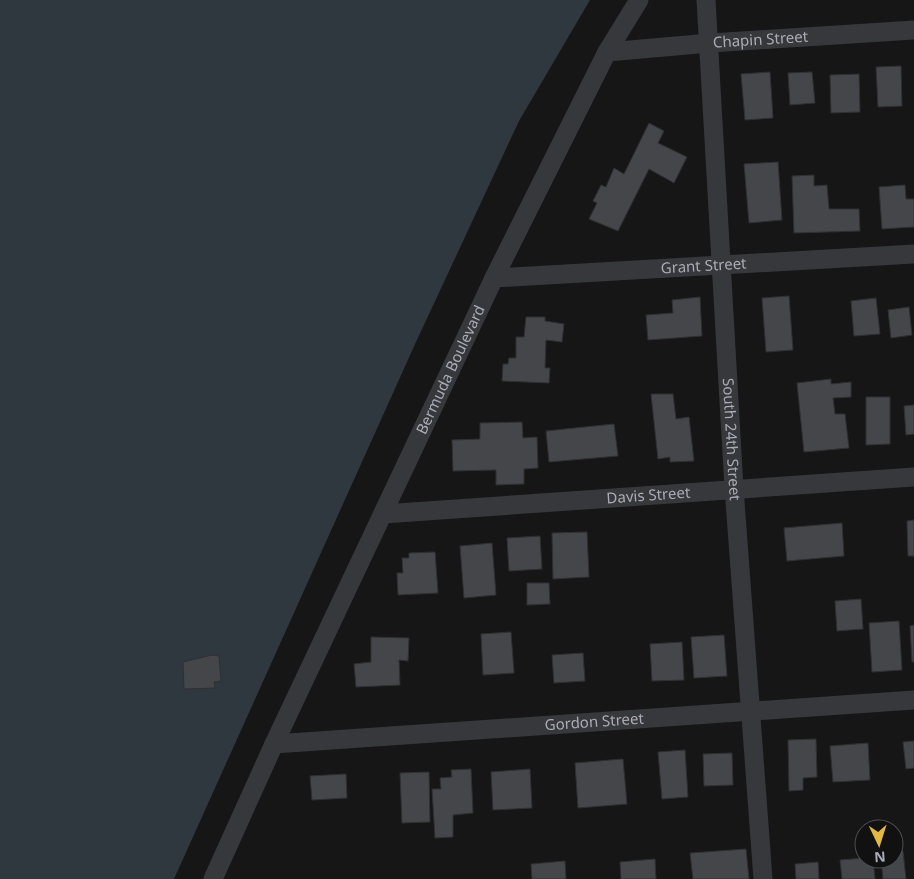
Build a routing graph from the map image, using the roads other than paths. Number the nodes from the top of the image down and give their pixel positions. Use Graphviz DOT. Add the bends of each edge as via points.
graph roads {
  1 [pos="639,0"];
  2 [pos="706,0"];
  3 [pos="914,30"];
  4 [pos="710,43"];
  5 [pos="607,52"];
  6 [pos="914,254"];
  7 [pos="720,265"];
  8 [pos="494,278"];
  9 [pos="914,477"];
  10 [pos="734,488"];
  11 [pos="383,514"];
  12 [pos="914,700"];
  13 [pos="750,710"];
  14 [pos="274,744"];
  15 [pos="214,879"];
  16 [pos="763,879"];
  1 -- 5 [label="street, Bermuda Boulevard"];
  2 -- 4 [label="street, South 24th Street"];
  3 -- 4 [label="street, Chapin Street"];
  4 -- 5 [label="street, Chapin Street"];
  4 -- 7 [label="street, South 24th Street"];
  5 -- 8 [label="street, Bermuda Boulevard"];
  6 -- 7 [label="street, Grant Street"];
  7 -- 8 [label="street, Grant Street"];
  7 -- 10 [label="street, South 24th Street"];
  8 -- 11 [label="street, Bermuda Boulevard"];
  9 -- 10 [label="street, Davis Street"];
  10 -- 11 [label="street, Davis Street"];
  10 -- 13 [label="street, South 24th Street"];
  11 -- 14 [label="street, Bermuda Boulevard"];
  12 -- 13 [label="street, Gordon Street"];
  13 -- 14 [label="street, Gordon Street"];
  13 -- 16 [label="street, South 24th Street"];
  14 -- 15 [label="street, Bermuda Boulevard"];
}
